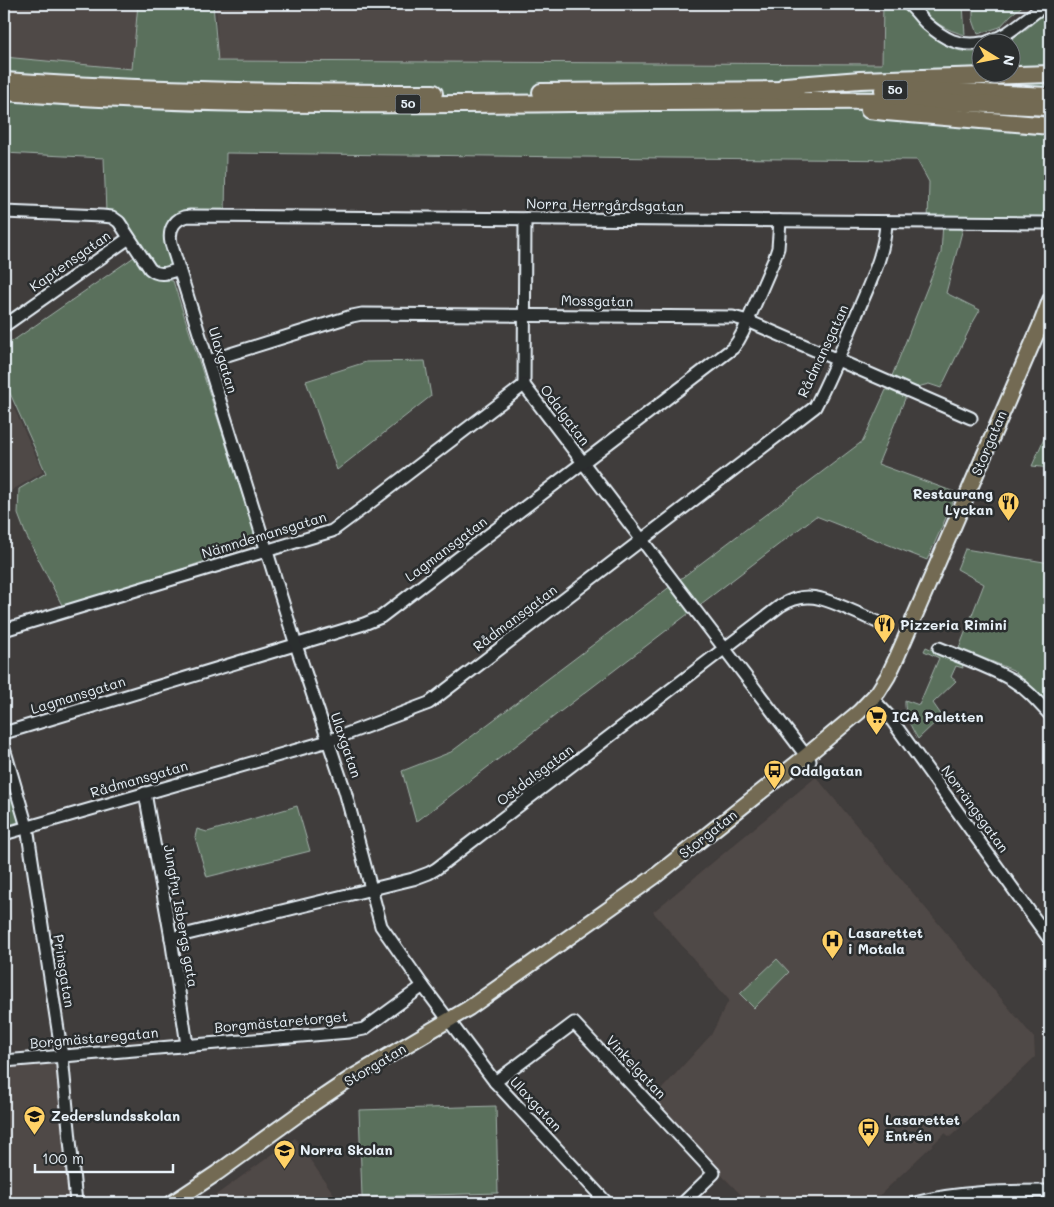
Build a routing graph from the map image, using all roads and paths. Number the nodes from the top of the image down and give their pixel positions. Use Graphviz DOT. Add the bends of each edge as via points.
graph roads {
  1 [pos="1048,4"];
  2 [pos="912,5"];
  3 [pos="1009,32"];
  4 [pos="972,45"];
  5 [pos="1050,74"];
  6 [pos="4,81"];
  7 [pos="739,90"];
  8 [pos="4,92"];
  9 [pos="1050,96"];
  10 [pos="813,101"];
  11 [pos="1050,107"];
  12 [pos="1050,126"];
  13 [pos="4,212"];
  14 [pos="525,219"];
  15 [pos="780,222"];
  16 [pos="886,222"];
  17 [pos="1050,224"];
  18 [pos="170,234"];
  19 [pos="129,238"];
  20 [pos="179,270"];
  21 [pos="1050,300"];
  22 [pos="524,315"];
  23 [pos="748,321"];
  24 [pos="1050,323"];
  25 [pos="4,326"];
  26 [pos="837,360"];
  27 [pos="208,361"];
  28 [pos="524,385"];
  29 [pos="971,418"];
  30 [pos="583,464"];
  31 [pos="642,541"];
  32 [pos="267,550"];
  33 [pos="884,625"];
  34 [pos="4,630"];
  35 [pos="296,645"];
  36 [pos="940,648"];
  37 [pos="724,649"];
  38 [pos="875,701"];
  39 [pos="1050,714"];
  40 [pos="4,733"];
  41 [pos="328,741"];
  42 [pos="4,748"];
  43 [pos="808,759"];
  44 [pos="145,793"];
  45 [pos="27,827"];
  46 [pos="4,834"];
  47 [pos="371,890"];
  48 [pos="171,938"];
  49 [pos="1050,940"];
  50 [pos="423,986"];
  51 [pos="451,1023"];
  52 [pos="187,1045"];
  53 [pos="62,1056"];
  54 [pos="4,1061"];
  55 [pos="495,1082"];
  56 [pos="1050,1191"];
  57 [pos="76,1203"];
  58 [pos="172,1203"];
  59 [pos="185,1203"];
  60 [pos="606,1203"];
  61 [pos="683,1203"];
  62 [pos="915,1203"];
  1 -- 3 [label="street"];
  2 -- 4 [label="street" via="926,24 941,35 956,43"];
  5 -- 7 [label="highway, 50" via="860,80"];
  6 -- 7 [label="highway, 50" via="339,93"];
  7 -- 9 [label="highway, 50" via="911,90"];
  8 -- 10 [label="highway, 50" via="194,102 337,104"];
  10 -- 11 [label="highway, 50"];
  10 -- 12 [label="highway" via="886,112"];
  13 -- 19 [label="street" via="108,216 118,222"];
  14 -- 15 [label="street, Norra Herrgårdsgatan"];
  14 -- 18 [label="street, Norra Herrgårdsgatan" via="190,216 176,220"];
  14 -- 22 [label="street, Odalgatan"];
  15 -- 16 [label="street, Norra Herrgårdsgatan"];
  15 -- 23 [label="street, Lagmansgatan" via="778,248"];
  16 -- 17 [label="street, Norra Herrgårdsgatan"];
  16 -- 26 [label="street, Rådmansgatan" via="878,265"];
  18 -- 20 [label="street, Ulaxgatan"];
  19 -- 20 [label="street" via="153,272 164,274"];
  19 -- 25 [label="street, Kaptensgatan"];
  20 -- 27 [label="street, Ulaxgatan"];
  21 -- 38 [label="main road, Storgatan" via="897,657"];
  22 -- 23 [label="street, Mossgatan" via="733,317"];
  22 -- 27 [label="street, Mossgatan" via="356,315"];
  22 -- 28 [label="street, Odalgatan"];
  23 -- 26 [label="street, Mossgatan"];
  23 -- 30 [label="street, Lagmansgatan" via="738,341 727,353"];
  24 -- 38 [label="main road, Storgatan" via="901,666 891,687"];
  26 -- 29 [label="street, Mossgatan"];
  26 -- 31 [label="street, Rådmansgatan" via="815,407"];
  27 -- 32 [label="street, Ulaxgatan"];
  28 -- 30 [label="street, Odalgatan"];
  28 -- 32 [label="street, Nämndemansgatan" via="337,527"];
  30 -- 31 [label="street, Odalgatan"];
  30 -- 35 [label="street, Lagmansgatan" via="381,617"];
  31 -- 37 [label="street, Odalgatan"];
  31 -- 41 [label="street, Rådmansgatan" via="429,703"];
  32 -- 34 [label="street, Nämndemansgatan"];
  32 -- 35 [label="street, Ulaxgatan"];
  33 -- 37 [label="street, Ostdalsgatan" via="825,598 800,597 780,606"];
  35 -- 40 [label="street, Lagmansgatan"];
  35 -- 41 [label="street, Ulaxgatan"];
  36 -- 39 [label="street" via="1012,680"];
  37 -- 43 [label="street, Odalgatan"];
  37 -- 47 [label="street, Ostdalsgatan" via="436,869"];
  38 -- 43 [label="main road, Storgatan" via="865,717"];
  38 -- 49 [label="street, Norrängsgatan" via="925,765"];
  41 -- 44 [label="street, Rådmansgatan"];
  41 -- 47 [label="street, Ulaxgatan"];
  42 -- 45 [label="street, Prinsgatan"];
  43 -- 51 [label="main road, Storgatan" via="658,882"];
  44 -- 45 [label="street, Rådmansgatan"];
  44 -- 48 [label="street, Jungfru Isbergs gata"];
  45 -- 46 [label="street, Rådmansgatan"];
  45 -- 53 [label="street, Prinsgatan"];
  47 -- 48 [label="street, Ostdalsgatan"];
  47 -- 50 [label="street, Ulaxgatan" via="381,926"];
  48 -- 52 [label="street, Jungfru Isbergs gata"];
  50 -- 51 [label="street, Ulaxgatan"];
  50 -- 52 [label="street, Borgmästaretorget" via="364,1029"];
  51 -- 55 [label="street, Ulaxgatan"];
  51 -- 58 [label="main road, Storgatan" via="367,1068"];
  51 -- 59 [label="main road, Storgatan" via="342,1093"];
  52 -- 53 [label="street, Borgmästaregatan"];
  53 -- 54 [label="street, Borgmästaregatan"];
  53 -- 57 [label="street, Prinsgatan"];
  55 -- 60 [label="street, Ulaxgatan"];
  55 -- 61 [label="street, Vinkelgatan" via="574,1023 714,1173"];
  56 -- 62 [label="street" via="976,1194"];
}
